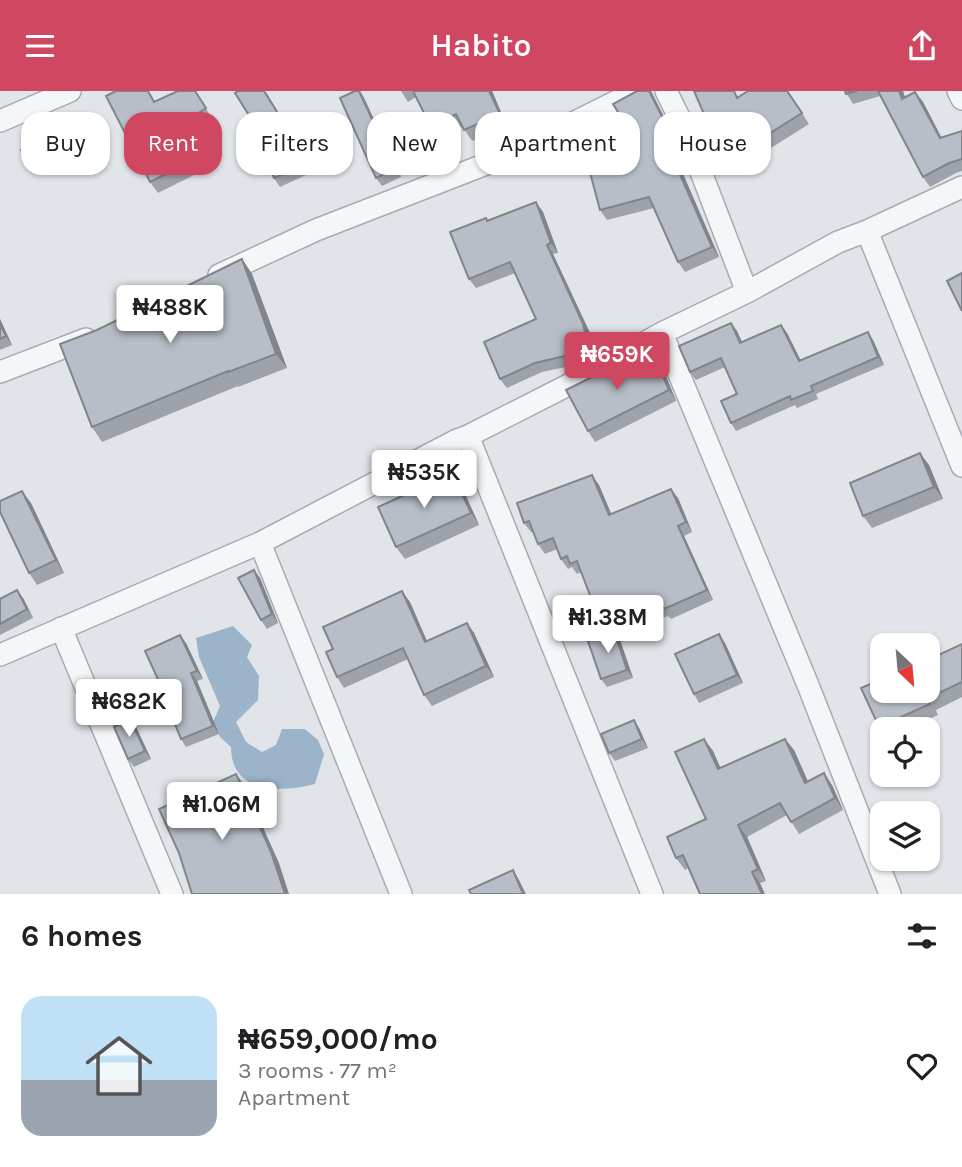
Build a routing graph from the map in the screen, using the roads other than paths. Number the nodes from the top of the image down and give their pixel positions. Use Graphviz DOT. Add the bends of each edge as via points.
graph roads {
  1 [pos="70,91"];
  2 [pos="637,91"];
  3 [pos="666,91"];
  4 [pos="958,91"];
  5 [pos="962,99"];
  6 [pos="0,121"];
  7 [pos="962,187"];
  8 [pos="867,231"];
  9 [pos="203,282"];
  10 [pos="747,292"];
  11 [pos="101,333"];
  12 [pos="662,333"];
  13 [pos="0,372"];
  14 [pos="468,436"];
  15 [pos="962,466"];
  16 [pos="260,543"];
  17 [pos="61,628"];
  18 [pos="0,655"];
  19 [pos="172,894"];
  20 [pos="401,894"];
  21 [pos="652,894"];
  22 [pos="890,894"];
  1 -- 6 [label="street"];
  2 -- 9 [label="street" via="507,156 316,230"];
  3 -- 10 [label="street"];
  4 -- 5 [label="street"];
  7 -- 8 [label="street"];
  8 -- 10 [label="street"];
  8 -- 15 [label="street"];
  10 -- 12 [label="street"];
  11 -- 13 [label="street"];
  12 -- 14 [label="street"];
  12 -- 22 [label="street"];
  14 -- 16 [label="street"];
  14 -- 21 [label="street"];
  16 -- 17 [label="street"];
  16 -- 20 [label="street"];
  17 -- 18 [label="street"];
  17 -- 19 [label="street"];
}
